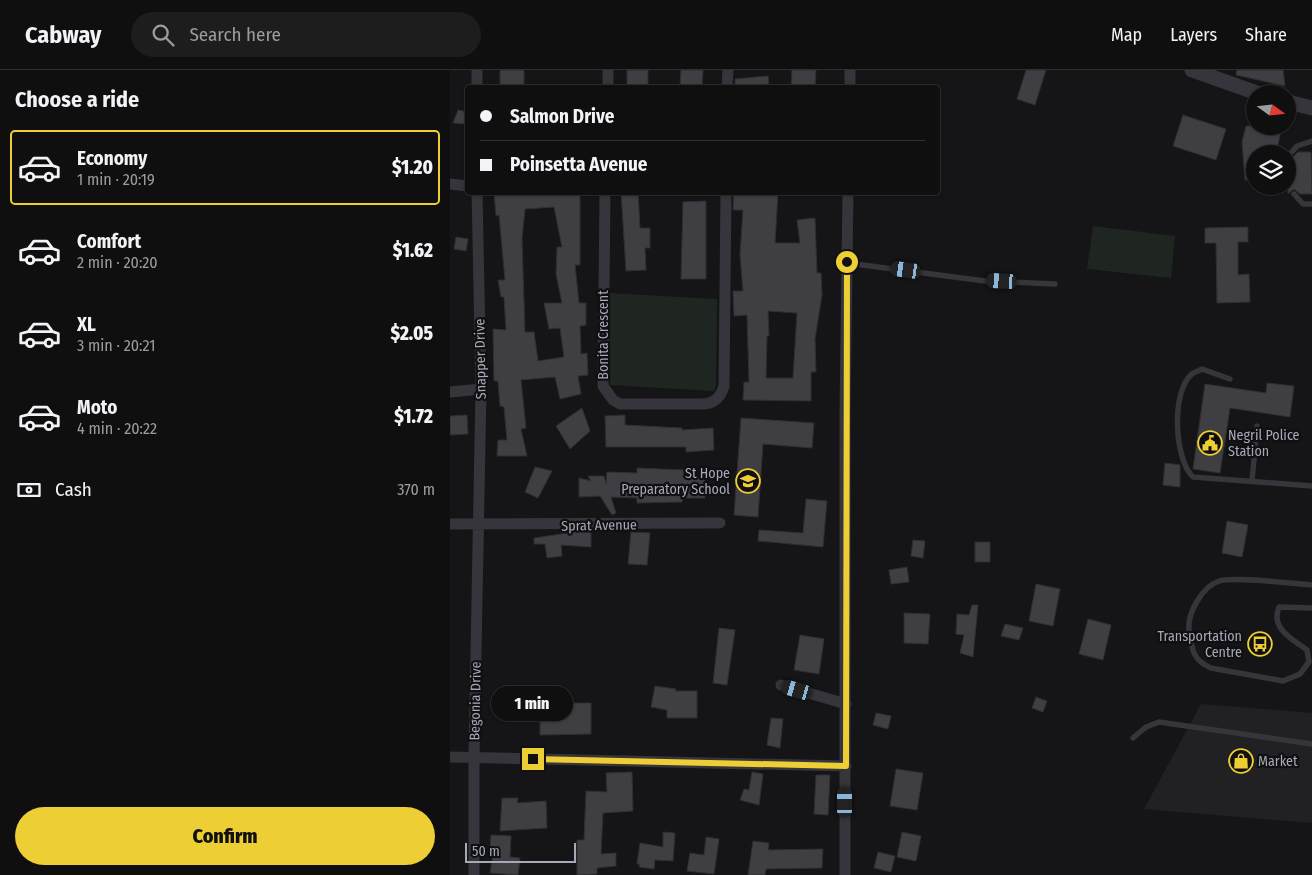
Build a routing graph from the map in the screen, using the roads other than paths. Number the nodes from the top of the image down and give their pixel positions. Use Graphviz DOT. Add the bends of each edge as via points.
graph roads {
  1 [pos="476,70"];
  2 [pos="608,70"];
  3 [pos="728,70"];
  4 [pos="850,70"];
  5 [pos="1192,70"];
  6 [pos="477,85"];
  7 [pos="608,85"];
  8 [pos="728,85"];
  9 [pos="850,85"];
  10 [pos="1246,89"];
  11 [pos="1296,104"];
  12 [pos="1312,108"];
  13 [pos="1312,141"];
  14 [pos="1296,147"];
  15 [pos="450,184"];
  16 [pos="465,186"];
  17 [pos="477,195"];
  18 [pos="605,195"];
  19 [pos="726,195"];
  20 [pos="848,195"];
  21 [pos="1295,195"];
  22 [pos="1312,204"];
  23 [pos="847,262"];
  24 [pos="1055,284"];
  25 [pos="1230,379"];
  26 [pos="481,389"];
  27 [pos="450,392"];
  28 [pos="1257,426"];
  29 [pos="1252,481"];
  30 [pos="1312,486"];
  31 [pos="720,523"];
  32 [pos="450,524"];
  33 [pos="479,526"];
  34 [pos="1312,585"];
  35 [pos="1312,608"];
  36 [pos="781,685"];
  37 [pos="846,704"];
  38 [pos="1133,738"];
  39 [pos="1312,744"];
  40 [pos="450,757"];
  41 [pos="474,758"];
  42 [pos="846,766"];
  43 [pos="474,875"];
  44 [pos="845,875"];
  1 -- 6 [label="street"];
  2 -- 7 [label="street"];
  3 -- 8 [label="street"];
  4 -- 9 [label="street"];
  5 -- 10 [label="street"];
  11 -- 12 [label="street"];
  13 -- 14 [label="lane"];
  15 -- 16 [label="street"];
  17 -- 26 [label="street, Snapper Drive"];
  18 -- 19 [label="street, Bonita Crescent" via="602,386 612,400 620,404 704,404 720,397 724,386"];
  20 -- 23 [label="street"];
  21 -- 22 [label="lane" via="1303,204"];
  23 -- 24 [label="lane" via="985,280"];
  23 -- 37 [label="street"];
  25 -- 29 [label="lane" via="1202,369 1191,374 1184,386 1176,440 1183,464 1193,477"];
  26 -- 27 [label="street"];
  26 -- 33 [label="street, Snapper Drive"];
  28 -- 29 [label="lane"];
  29 -- 30 [label="lane"];
  31 -- 33 [label="street, Sprat Avenue"];
  32 -- 33 [label="street, Sprat Avenue"];
  33 -- 41 [label="street, Begonia Drive"];
  34 -- 35 [label="lane" via="1219,581 1202,593 1195,606 1188,625 1192,654 1211,668 1283,680 1300,674 1309,662 1307,650 1278,626 1275,616 1279,607"];
  36 -- 37 [label="street"];
  37 -- 42 [label="street"];
  38 -- 39 [label="lane" via="1146,727 1159,722"];
  40 -- 41 [label="street"];
  41 -- 42 [label="street"];
  41 -- 43 [label="street, Begonia Drive"];
  42 -- 44 [label="street"];
}
